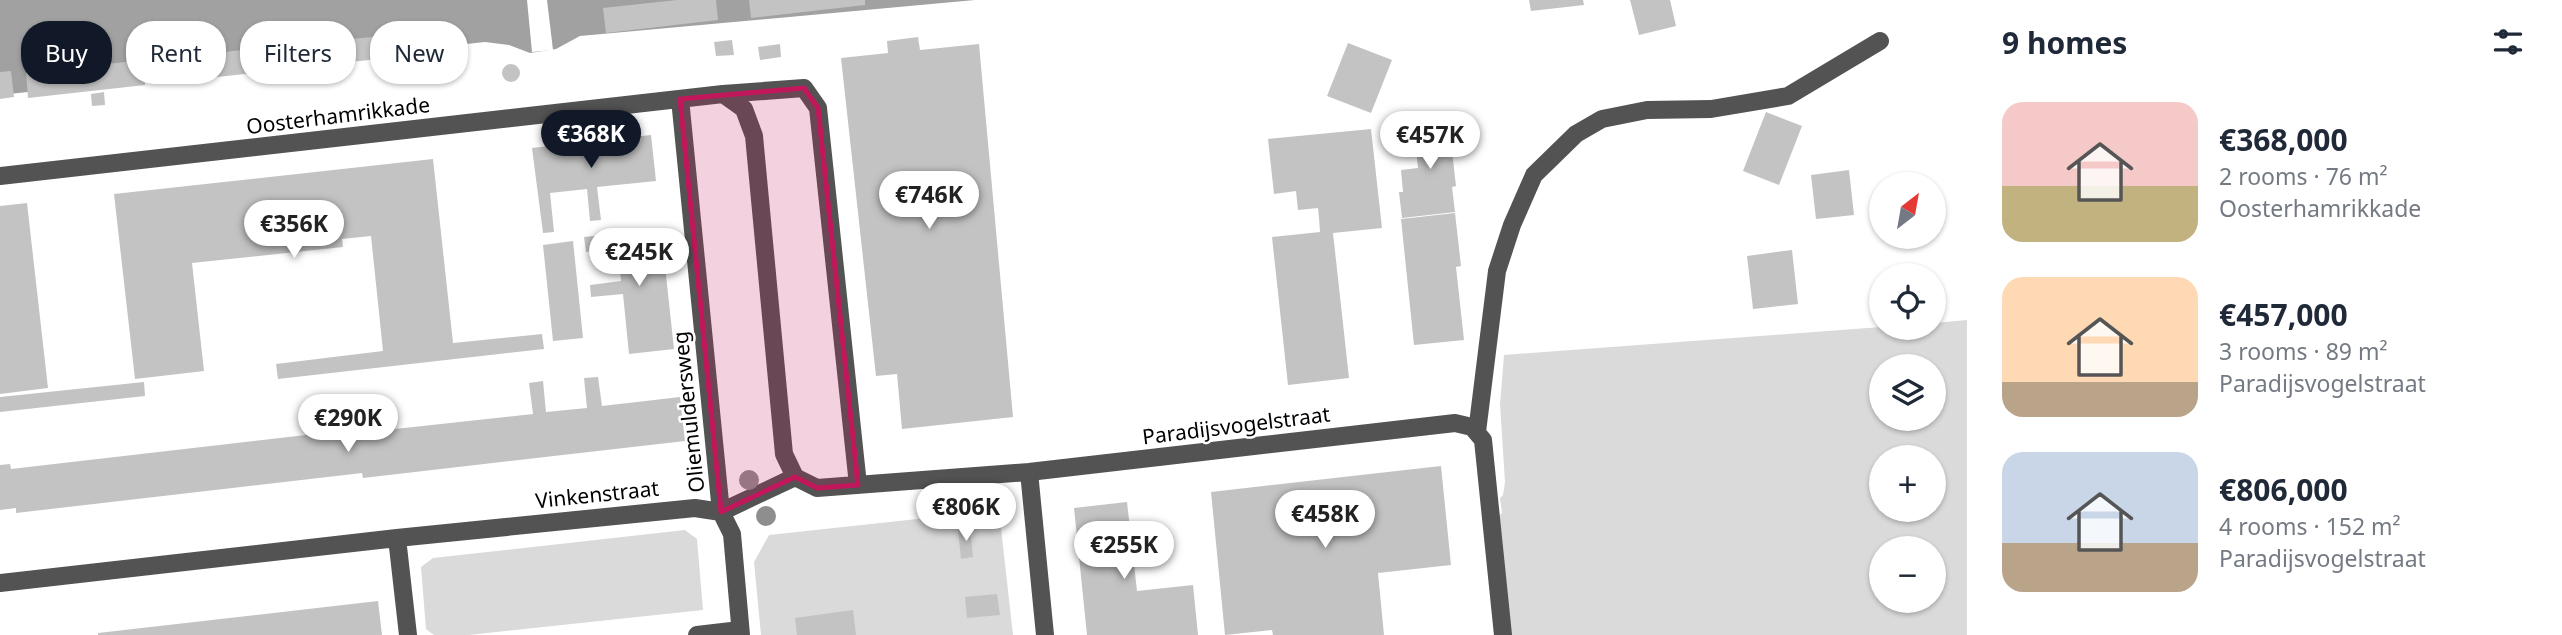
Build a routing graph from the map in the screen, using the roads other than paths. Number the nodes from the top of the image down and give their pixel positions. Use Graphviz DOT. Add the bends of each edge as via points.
graph roads {
  1 [pos="1880,41"];
  2 [pos="723,94"];
  3 [pos="680,99"];
  4 [pos="0,176"];
  5 [pos="1477,432"];
  6 [pos="1029,472"];
  7 [pos="795,477"];
  8 [pos="858,485"];
  9 [pos="721,512"];
  10 [pos="397,538"];
  11 [pos="0,583"];
  12 [pos="740,633"];
  13 [pos="408,635"];
  14 [pos="698,635"];
  15 [pos="1045,635"];
  16 [pos="1503,635"];
  1 -- 5 [label="street" via="1788,96 1711,109 1647,110 1602,119 1576,134 1534,175 1512,225 1497,271"];
  2 -- 3 [label="street"];
  2 -- 7 [label="street" via="744,109 754,136 784,454"];
  2 -- 8 [label="street" via="804,88 818,108"];
  3 -- 4 [label="street, Oosterhamrikkade"];
  3 -- 9 [label="street, Oliemuldersweg"];
  5 -- 6 [label="street, Paradijsvogelstraat" via="1455,423"];
  5 -- 16 [label="street" via="1483,440"];
  6 -- 8 [label="street, Paradijsvogelstraat"];
  6 -- 15 [label="street"];
  7 -- 8 [label="street, Paradijsvogelstraat" via="817,488"];
  7 -- 9 [label="street"];
  9 -- 10 [label="street, Vinkenstraat" via="695,508"];
  9 -- 12 [label="street, Oliemuldersweg" via="732,534"];
  10 -- 11 [label="street, Vinkenstraat"];
  10 -- 13 [label="street"];
  12 -- 14 [label="street"];
}
